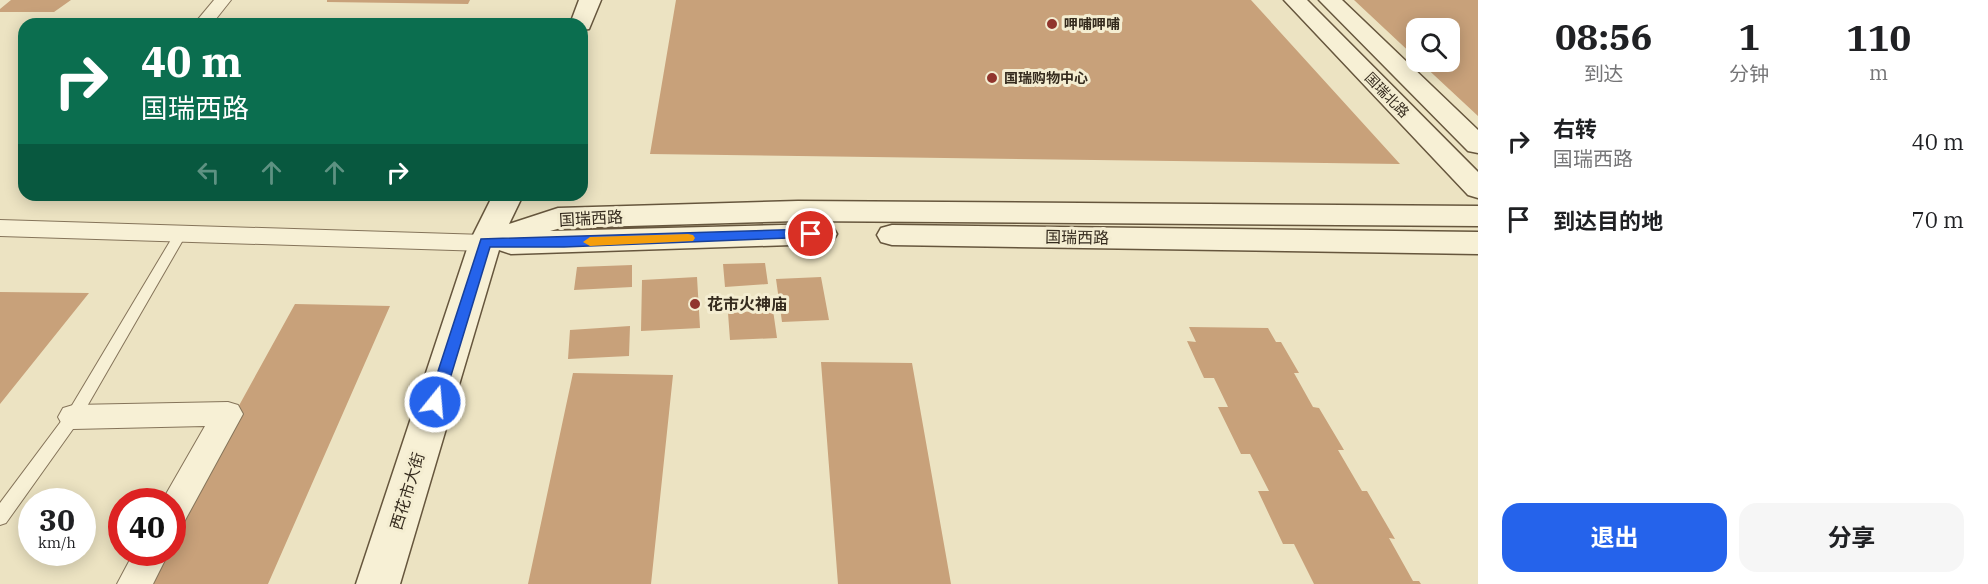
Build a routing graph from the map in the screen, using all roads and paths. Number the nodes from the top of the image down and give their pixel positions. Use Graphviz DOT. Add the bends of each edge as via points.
graph roads {
  1 [pos="223,0"];
  2 [pos="590,0"];
  3 [pos="1295,0"];
  4 [pos="1330,0"];
  5 [pos="208,18"];
  6 [pos="583,18"];
  7 [pos="1478,145"];
  8 [pos="1478,189"];
  9 [pos="505,201"];
  10 [pos="1478,216"];
  11 [pos="0,228"];
  12 [pos="181,233"];
  13 [pos="485,243"];
  14 [pos="1478,243"];
  15 [pos="73,417"];
  16 [pos="186,489"];
  17 [pos="0,517"];
  18 [pos="144,566"];
  19 [pos="134,584"];
  20 [pos="378,584"];
  1 -- 5 [label="street"];
  2 -- 6 [label="street"];
  3 -- 8 [label="street, 国瑞北路"];
  4 -- 7 [label="street, 国瑞北路"];
  9 -- 13 [label="street, 西花市大街"];
  10 -- 13 [label="street, 国瑞西路" via="786,212 558,218"];
  11 -- 12 [label="street"];
  12 -- 13 [label="street"];
  12 -- 15 [label="lane"];
  13 -- 14 [label="street, 国瑞西路" via="811,234"];
  13 -- 20 [label="street, 西花市大街"];
  15 -- 16 [label="street" via="228,414"];
  15 -- 17 [label="lane"];
  18 -- 19 [label="street"];
}
